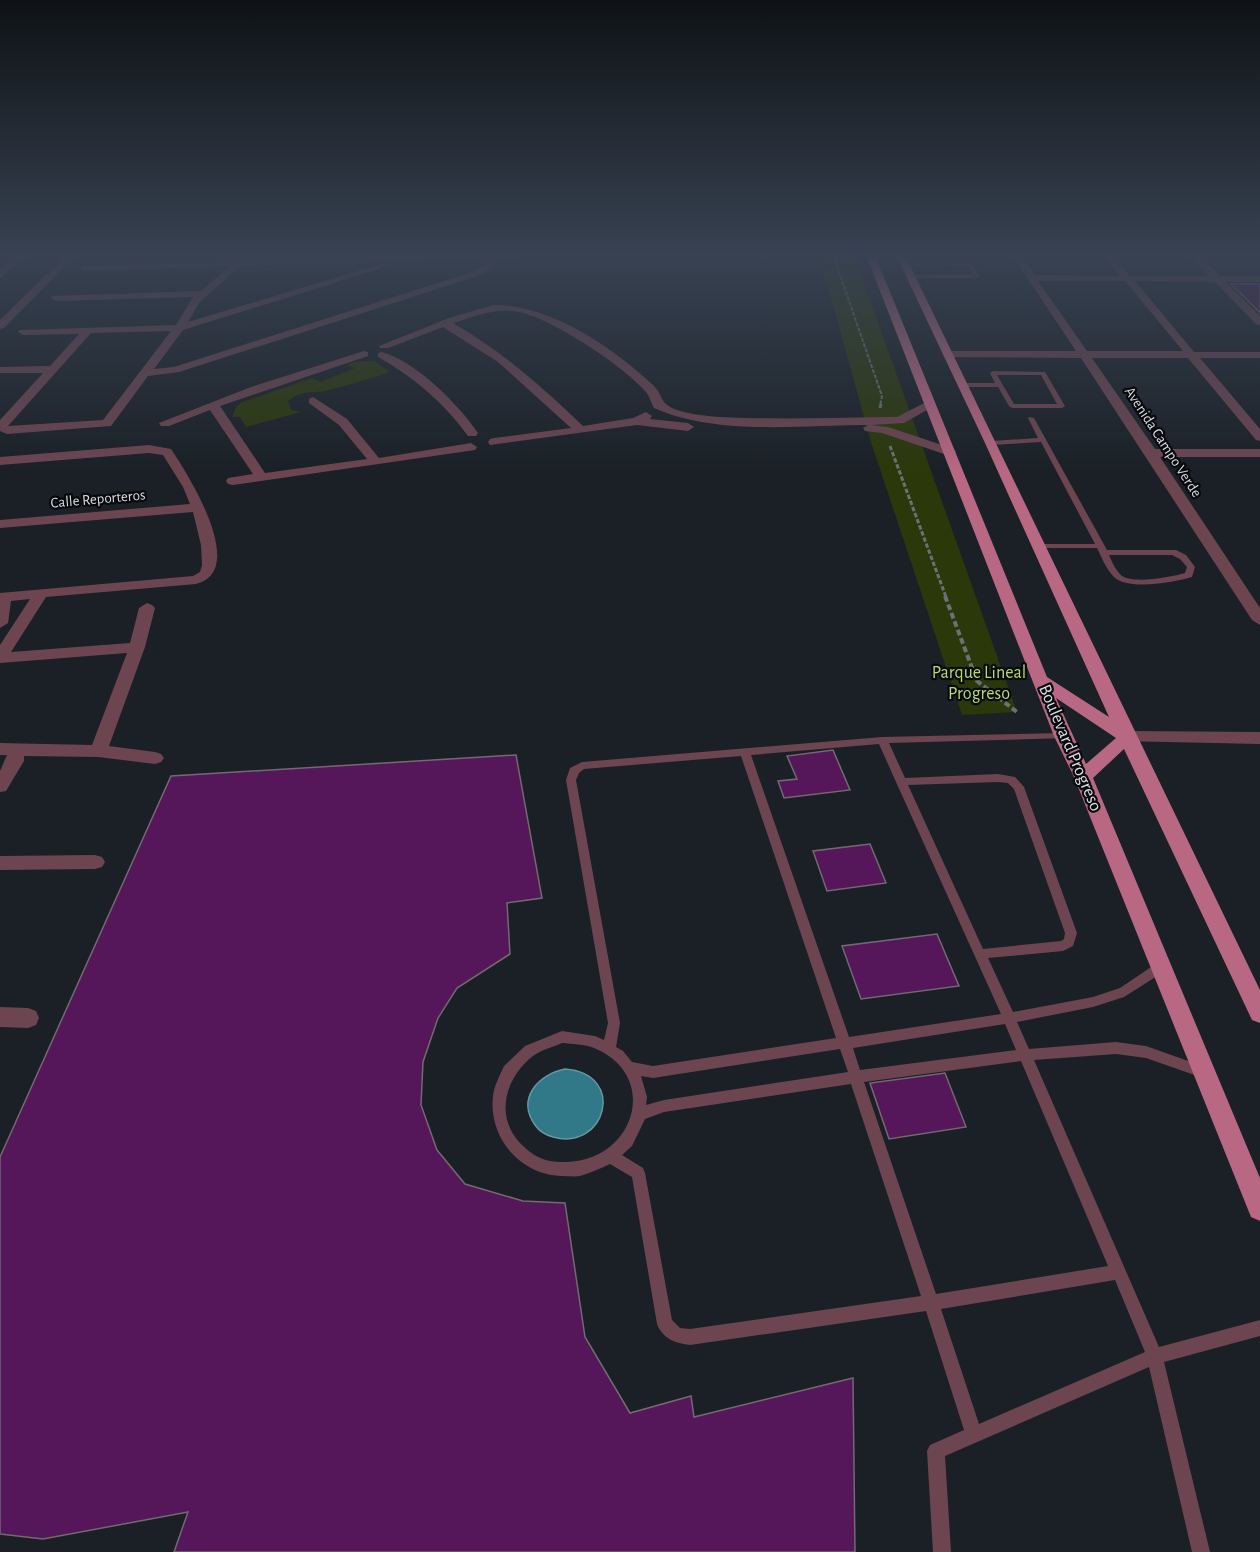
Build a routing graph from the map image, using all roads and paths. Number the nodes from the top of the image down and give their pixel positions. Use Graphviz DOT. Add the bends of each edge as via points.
graph roads {
  1 [pos="308,327"];
  2 [pos="438,327"];
  3 [pos="452,327"];
  4 [pos="561,327"];
  5 [pos="858,327"];
  6 [pos="899,327"];
  7 [pos="934,327"];
  8 [pos="1065,327"];
  9 [pos="1170,327"];
  10 [pos="179,328"];
  11 [pos="87,331"];
  12 [pos="23,332"];
  13 [pos="383,350"];
  14 [pos="947,354"];
  15 [pos="1084,354"];
  16 [pos="1192,354"];
  17 [pos="1260,355"];
  18 [pos="54,369"];
  19 [pos="0,370"];
  20 [pos="146,373"];
  21 [pos="962,385"];
  22 [pos="1000,385"];
  23 [pos="313,401"];
  24 [pos="930,404"];
  25 [pos="213,405"];
  26 [pos="658,406"];
  27 [pos="1031,418"];
  28 [pos="637,421"];
  29 [pos="165,423"];
  30 [pos="712,424"];
  31 [pos="876,425"];
  32 [pos="580,430"];
  33 [pos="1260,437"];
  34 [pos="472,440"];
  35 [pos="1043,440"];
  36 [pos="991,443"];
  37 [pos="950,452"];
  38 [pos="1151,453"];
  39 [pos="1260,453"];
  40 [pos="0,461"];
  41 [pos="376,462"];
  42 [pos="261,477"];
  43 [pos="233,481"];
  44 [pos="199,507"];
  45 [pos="0,524"];
  46 [pos="1039,546"];
  47 [pos="1102,549"];
  48 [pos="41,594"];
  49 [pos="2,596"];
  50 [pos="147,608"];
  51 [pos="28,617"];
  52 [pos="1260,620"];
  53 [pos="1,621"];
  54 [pos="136,647"];
  55 [pos="0,658"];
  56 [pos="1041,680"];
  57 [pos="1017,712"];
  58 [pos="1063,736"];
  59 [pos="0,737"];
  60 [pos="1127,737"];
  61 [pos="1260,738"];
  62 [pos="882,740"];
  63 [pos="8,749"];
  64 [pos="98,751"];
  65 [pos="745,751"];
  66 [pos="155,758"];
  67 [pos="1083,777"];
  68 [pos="901,782"];
  69 [pos="0,786"];
  70 [pos="95,861"];
  71 [pos="0,863"];
  72 [pos="980,954"];
  73 [pos="1161,967"];
  74 [pos="1260,1013"];
  75 [pos="0,1017"];
  76 [pos="28,1018"];
  77 [pos="1009,1018"];
  78 [pos="844,1043"];
  79 [pos="609,1047"];
  80 [pos="1025,1055"];
  81 [pos="632,1068"];
  82 [pos="1204,1072"];
  83 [pos="856,1077"];
  84 [pos="639,1114"];
  85 [pos="610,1156"];
  86 [pos="1260,1208"];
  87 [pos="1119,1272"];
  88 [pos="930,1303"];
  89 [pos="1260,1328"];
  90 [pos="1155,1356"];
  91 [pos="974,1434"];
  92 [pos="942,1552"];
  93 [pos="1201,1552"];
  1 -- 20 [label="street" via="175,370"];
  2 -- 13 [label="street"];
  3 -- 32 [label="street" via="525,376"];
  4 -- 26 [label="street" via="650,389"];
  5 -- 31 [label="path" via="882,396"];
  6 -- 24 [label="main road, Boulevard Progreso"];
  7 -- 14 [label="main road"];
  8 -- 15 [label="street, Avenida Campo Verde"];
  9 -- 16 [label="street"];
  10 -- 11 [label="street"];
  10 -- 20 [label="street"];
  11 -- 12 [label="street"];
  11 -- 18 [label="street"];
  13 -- 25 [label="street" via="368,346 363,349 364,354"];
  13 -- 34 [label="street" via="462,418"];
  14 -- 15 [label="street"];
  14 -- 21 [label="main road"];
  15 -- 16 [label="street"];
  15 -- 38 [label="street, Avenida Campo Verde"];
  16 -- 17 [label="street"];
  16 -- 33 [label="street"];
  18 -- 19 [label="street"];
  18 -- 20 [label="street" via="3,428 107,423"];
  21 -- 22 [label="lane"];
  21 -- 36 [label="main road"];
  22 -- 22 [label="lane" via="1012,406 1062,406 1042,373 993,373"];
  23 -- 41 [label="street" via="343,422"];
  24 -- 31 [label="street" via="900,420"];
  24 -- 37 [label="main road, Boulevard Progreso"];
  25 -- 29 [label="street"];
  25 -- 42 [label="street"];
  26 -- 28 [label="street"];
  26 -- 30 [label="street" via="678,416"];
  27 -- 35 [label="lane"];
  28 -- 30 [label="street"];
  28 -- 32 [label="street"];
  30 -- 31 [label="street"];
  31 -- 37 [label="street"];
  31 -- 57 [label="path" via="977,681"];
  32 -- 34 [label="street" via="494,441 487,446"];
  34 -- 41 [label="street"];
  35 -- 36 [label="lane"];
  35 -- 47 [label="lane"];
  36 -- 46 [label="main road"];
  37 -- 56 [label="main road, Boulevard Progreso"];
  38 -- 39 [label="street"];
  38 -- 52 [label="street, Avenida Campo Verde"];
  40 -- 44 [label="street" via="149,449 167,452"];
  41 -- 42 [label="street"];
  42 -- 43 [label="street"];
  44 -- 45 [label="street, Calle Reporteros"];
  44 -- 48 [label="street" via="208,550 209,570 205,576"];
  46 -- 47 [label="lane"];
  46 -- 60 [label="main road"];
  47 -- 47 [label="lane" via="1173,552 1191,567 1190,575 1128,581 1114,572"];
  48 -- 49 [label="street"];
  48 -- 51 [label="street"];
  49 -- 53 [label="street"];
  50 -- 54 [label="street"];
  51 -- 53 [label="street"];
  51 -- 55 [label="street"];
  54 -- 55 [label="street"];
  54 -- 64 [label="street"];
  56 -- 58 [label="main road, Boulevard Progreso"];
  56 -- 60 [label="main road"];
  58 -- 62 [label="lane"];
  58 -- 67 [label="main road, Boulevard Progreso"];
  59 -- 63 [label="street"];
  60 -- 61 [label="street"];
  60 -- 67 [label="main road"];
  60 -- 74 [label="main road"];
  62 -- 65 [label="lane"];
  62 -- 68 [label="lane"];
  63 -- 64 [label="street"];
  63 -- 69 [label="street" via="15,761"];
  64 -- 66 [label="street"];
  65 -- 78 [label="lane"];
  65 -- 79 [label="lane" via="582,766 574,771 571,780 614,1023"];
  67 -- 73 [label="main road, Boulevard Progreso"];
  68 -- 72 [label="lane"];
  68 -- 72 [label="lane" via="998,778 1011,780 1019,787 1071,933 1069,942 1063,946"];
  70 -- 71 [label="street"];
  72 -- 77 [label="lane"];
  73 -- 77 [label="lane" via="1125,992"];
  73 -- 82 [label="main road, Boulevard Progreso"];
  75 -- 76 [label="street"];
  77 -- 78 [label="lane"];
  77 -- 80 [label="lane"];
  78 -- 81 [label="lane" via="653,1072"];
  78 -- 83 [label="lane"];
  79 -- 81 [label="lane"];
  79 -- 85 [label="lane" via="595,1040 562,1037 531,1048 508,1071 498,1102 504,1133 526,1158 559,1169 577,1169"];
  80 -- 82 [label="lane" via="1116,1048 1146,1052"];
  80 -- 83 [label="lane"];
  80 -- 87 [label="lane"];
  81 -- 84 [label="lane" via="638,1083"];
  82 -- 86 [label="main road, Boulevard Progreso"];
  83 -- 84 [label="lane" via="664,1106"];
  83 -- 88 [label="lane"];
  84 -- 85 [label="lane" via="628,1137"];
  85 -- 88 [label="lane" via="638,1173 665,1324 676,1335 690,1337"];
  87 -- 88 [label="lane"];
  87 -- 90 [label="lane"];
  88 -- 91 [label="lane"];
  89 -- 90 [label="lane"];
  90 -- 91 [label="lane"];
  90 -- 93 [label="lane"];
  91 -- 92 [label="lane" via="936,1451"];
}
